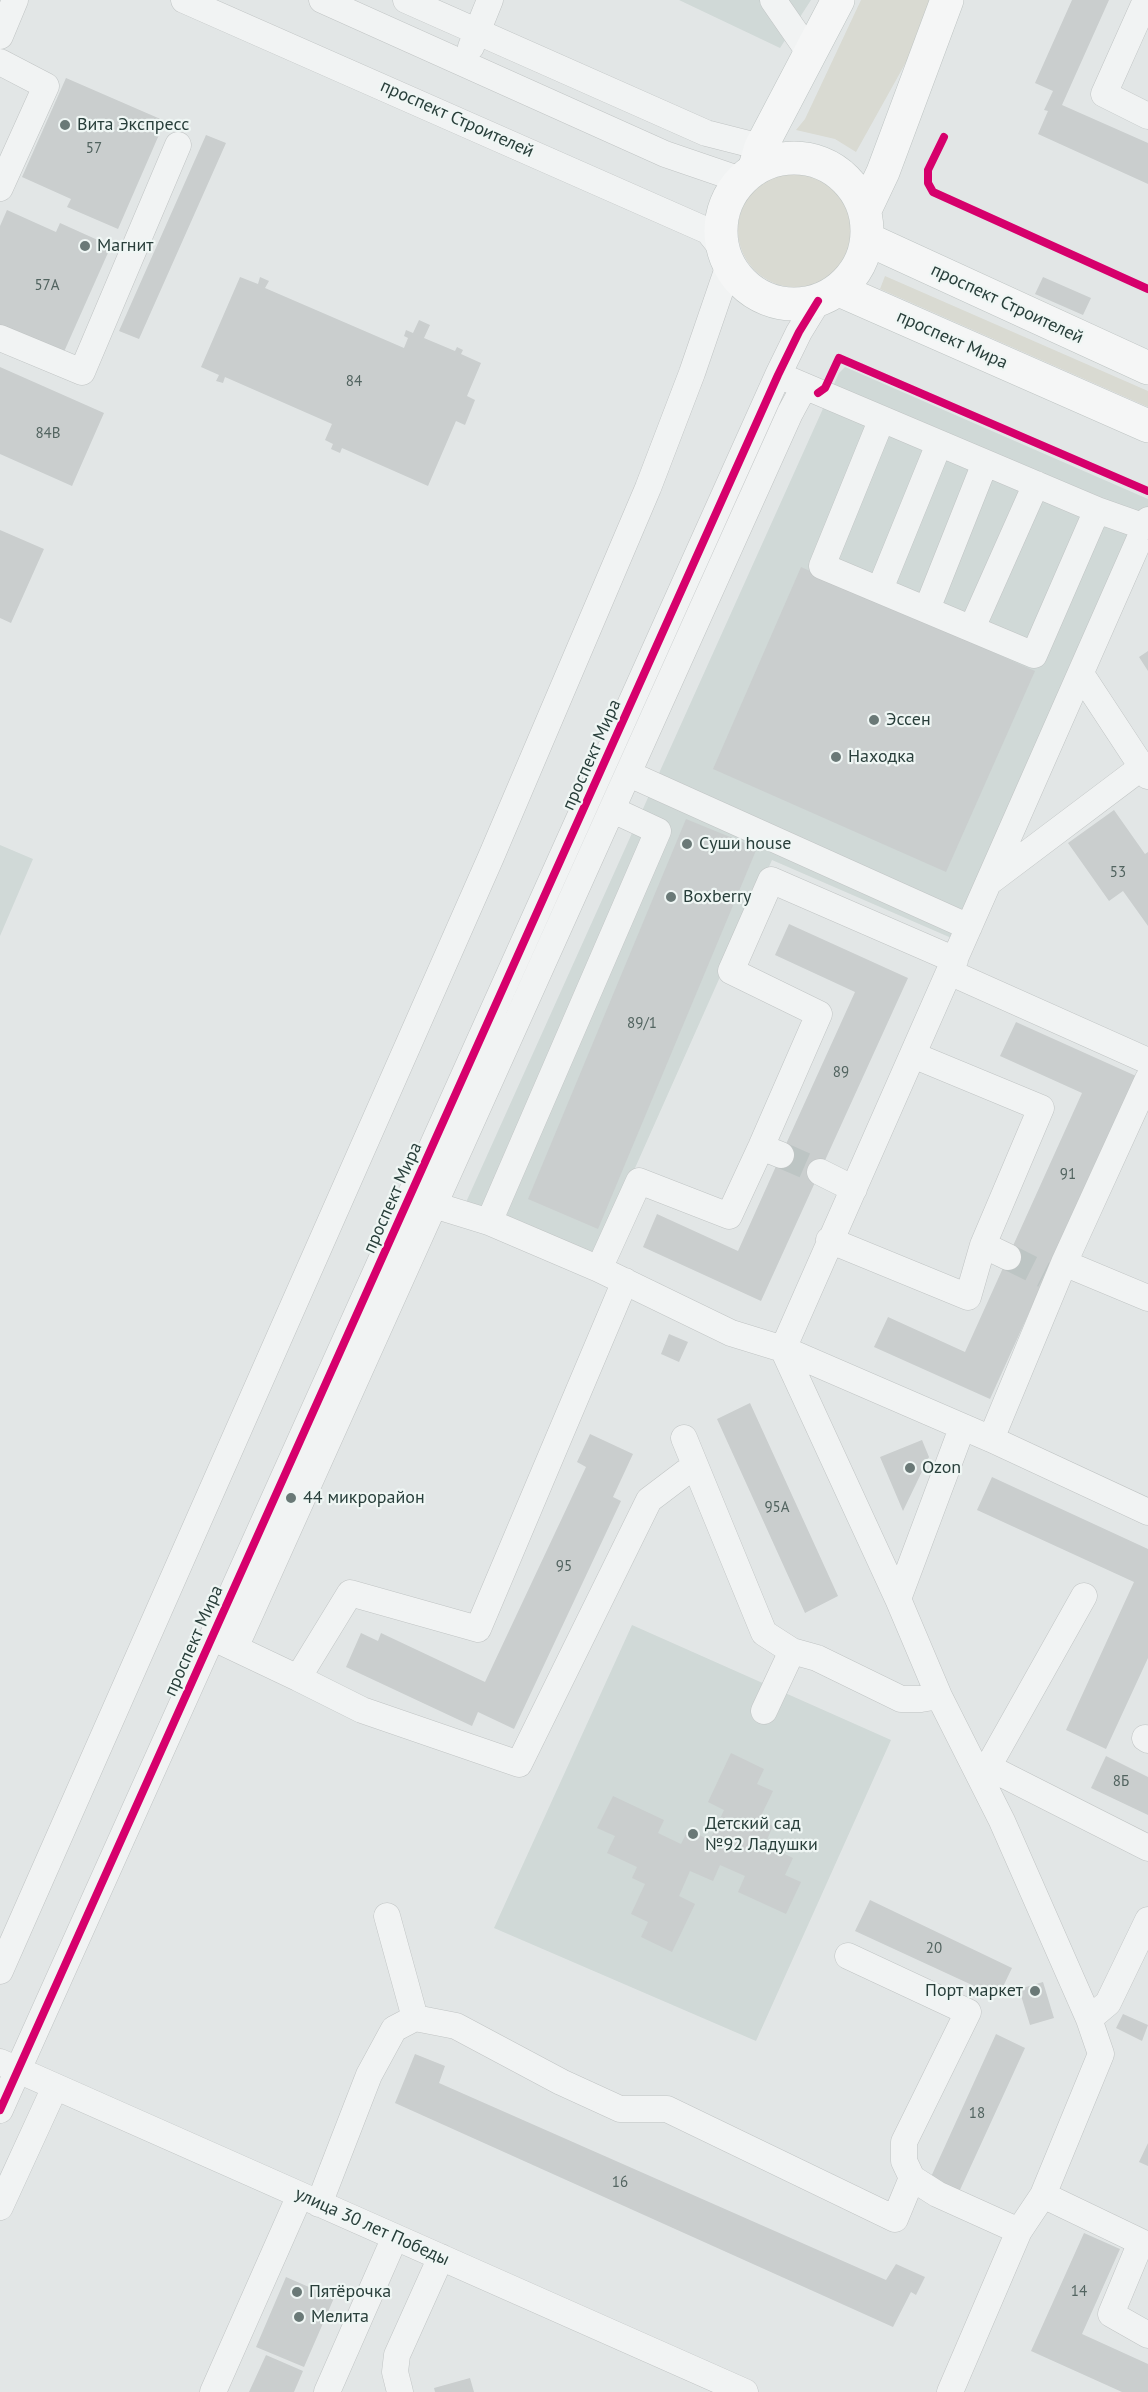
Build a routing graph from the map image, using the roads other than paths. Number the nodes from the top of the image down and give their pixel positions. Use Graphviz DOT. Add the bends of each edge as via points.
graph roads {
  1 [pos="15,0"];
  2 [pos="184,0"];
  3 [pos="322,0"];
  4 [pos="406,0"];
  5 [pos="490,0"];
  6 [pos="773,0"];
  7 [pos="838,0"];
  8 [pos="946,0"];
  9 [pos="1146,0"];
  10 [pos="477,33"];
  11 [pos="0,36"];
  12 [pos="809,52"];
  13 [pos="0,62"];
  14 [pos="464,64"];
  15 [pos="1148,116"];
  16 [pos="178,145"];
  17 [pos="752,166"];
  18 [pos="0,188"];
  19 [pos="866,224"];
  20 [pos="726,257"];
  21 [pos="829,295"];
  22 [pos="0,338"];
  23 [pos="1148,368"];
  24 [pos="778,375"];
  25 [pos="804,387"];
  26 [pos="881,421"];
  27 [pos="1148,426"];
  28 [pos="939,444"];
  29 [pos="985,463"];
  30 [pos="1036,484"];
  31 [pos="1097,510"];
  32 [pos="1147,524"];
  33 [pos="880,589"];
  34 [pos="927,609"];
  35 [pos="972,628"];
  36 [pos="1081,674"];
  37 [pos="1145,772"];
  38 [pos="629,774"];
  39 [pos="613,810"];
  40 [pos="989,882"];
  41 [pos="969,927"];
  42 [pos="952,966"];
  43 [pos="913,1055"];
  44 [pos="1148,1061"];
  45 [pos="1148,1079"];
  46 [pos="820,1172"];
  47 [pos="854,1189"];
  48 [pos="409,1198"];
  49 [pos="436,1204"];
  50 [pos="489,1222"];
  51 [pos="829,1240"];
  52 [pos="983,1245"];
  53 [pos="1008,1257"];
  54 [pos="598,1269"];
  55 [pos="1055,1273"];
  56 [pos="625,1281"];
  57 [pos="1148,1298"];
  58 [pos="783,1349"];
  59 [pos="962,1428"];
  60 [pos="684,1438"];
  61 [pos="991,1439"];
  62 [pos="698,1473"];
  63 [pos="1148,1512"];
  64 [pos="1084,1596"];
  65 [pos="898,1599"];
  66 [pos="212,1637"];
  67 [pos="235,1648"];
  68 [pos="792,1651"];
  69 [pos="298,1678"];
  70 [pos="939,1696"];
  71 [pos="764,1711"];
  72 [pos="984,1771"];
  73 [pos="1146,1842"];
  74 [pos="387,1916"];
  75 [pos="1148,1920"];
  76 [pos="848,1956"];
  77 [pos="0,1971"];
  78 [pos="415,2018"];
  79 [pos="1089,2019"];
  80 [pos="9,2066"];
  81 [pos="55,2087"];
  82 [pos="0,2110"];
  83 [pos="912,2178"];
  84 [pos="1043,2195"];
  85 [pos="310,2199"];
  86 [pos="0,2207"];
  87 [pos="1020,2231"];
  88 [pos="395,2237"];
  89 [pos="441,2257"];
  90 [pos="1148,2335"];
  91 [pos="716,2386"];
  92 [pos="213,2392"];
  93 [pos="327,2392"];
  94 [pos="400,2392"];
  95 [pos="745,2392"];
  96 [pos="950,2392"];
  1 -- 11 [label="street"];
  2 -- 20 [label="street, проспект Строителей" via="708,231"];
  3 -- 14 [label="street"];
  4 -- 10 [label="street"];
  5 -- 10 [label="street"];
  6 -- 12 [label="street"];
  7 -- 12 [label="main road"];
  8 -- 19 [label="main road"];
  9 -- 15 [label="street" via="1104,94"];
  10 -- 14 [label="street"];
  10 -- 17 [label="street" via="706,133"];
  12 -- 17 [label="main road"];
  13 -- 18 [label="street" via="46,86"];
  14 -- 17 [label="street" via="676,158"];
  16 -- 22 [label="street" via="82,372"];
  17 -- 19 [label="main road" via="786,159 819,163 848,181"];
  17 -- 20 [label="main road" via="730,195 723,213 720,231"];
  19 -- 21 [label="main road" via="858,267"];
  19 -- 23 [label="main road, проспект Строителей"];
  20 -- 21 [label="main road" via="741,282 757,295 777,303 798,305"];
  20 -- 77 [label="street" via="692,373 648,488 491,857"];
  21 -- 24 [label="street, проспект Мира" via="799,332"];
  21 -- 27 [label="main road, проспект Мира"];
  24 -- 25 [label="street"];
  24 -- 48 [label="street, проспект Мира"];
  25 -- 26 [label="street"];
  25 -- 38 [label="street"];
  26 -- 28 [label="street"];
  26 -- 33 [label="street" via="822,566"];
  28 -- 29 [label="street"];
  28 -- 33 [label="street"];
  29 -- 30 [label="street"];
  29 -- 34 [label="street"];
  30 -- 31 [label="street"];
  30 -- 35 [label="street"];
  31 -- 32 [label="street"];
  31 -- 35 [label="street" via="1034,655"];
  32 -- 36 [label="street"];
  33 -- 34 [label="street"];
  34 -- 35 [label="street"];
  36 -- 37 [label="street"];
  36 -- 40 [label="street"];
  37 -- 40 [label="street"];
  38 -- 39 [label="street"];
  38 -- 41 [label="street"];
  39 -- 49 [label="street"];
  39 -- 50 [label="street" via="658,831"];
  40 -- 41 [label="street"];
  41 -- 42 [label="street"];
  42 -- 43 [label="street"];
  42 -- 44 [label="street"];
  42 -- 54 [label="street" via="771,880 731,971 819,1014 771,1151 729,1216 639,1181"];
  43 -- 47 [label="street"];
  43 -- 52 [label="street" via="1041,1108"];
  45 -- 55 [label="street"];
  46 -- 47 [label="street"];
  47 -- 51 [label="street"];
  48 -- 49 [label="street"];
  48 -- 66 [label="street, проспект Мира"];
  49 -- 50 [label="street"];
  49 -- 67 [label="street"];
  50 -- 54 [label="street"];
  51 -- 52 [label="street" via="968,1297"];
  51 -- 58 [label="street"];
  52 -- 53 [label="street"];
  54 -- 56 [label="street"];
  55 -- 57 [label="street"];
  55 -- 61 [label="street"];
  56 -- 58 [label="street" via="731,1333"];
  56 -- 69 [label="street" via="478,1629 350,1593"];
  58 -- 59 [label="street"];
  58 -- 65 [label="street"];
  59 -- 61 [label="street"];
  59 -- 65 [label="street"];
  60 -- 62 [label="street"];
  61 -- 63 [label="street"];
  62 -- 68 [label="street" via="764,1633"];
  62 -- 69 [label="street" via="686,1472 649,1500 519,1764 363,1710"];
  64 -- 72 [label="street"];
  65 -- 70 [label="street"];
  66 -- 67 [label="street"];
  66 -- 80 [label="street, проспект Мира"];
  67 -- 69 [label="street"];
  68 -- 70 [label="street" via="817,1658 901,1699"];
  68 -- 71 [label="street"];
  70 -- 72 [label="street"];
  72 -- 73 [label="street"];
  72 -- 79 [label="street"];
  74 -- 78 [label="street"];
  75 -- 79 [label="street" via="1108,2002"];
  76 -- 83 [label="street" via="968,2012 904,2142 904,2161"];
  78 -- 83 [label="street" via="456,2026 620,2109 668,2109 895,2219"];
  78 -- 85 [label="street" via="394,2029"];
  79 -- 84 [label="street" via="1101,2054"];
  80 -- 81 [label="street, улица 30 лет Победы"];
  80 -- 82 [label="street, проспект Мира"];
  81 -- 85 [label="street, улица 30 лет Победы"];
  81 -- 86 [label="street"];
  83 -- 87 [label="street" via="937,2194"];
  84 -- 87 [label="street"];
  84 -- 90 [label="street" via="1141,2242 1111,2314"];
  85 -- 88 [label="street, улица 30 лет Победы"];
  85 -- 92 [label="street"];
  87 -- 96 [label="street"];
  88 -- 89 [label="street, улица 30 лет Победы"];
  88 -- 93 [label="street"];
  89 -- 91 [label="street, улица 30 лет Победы"];
  89 -- 94 [label="street" via="397,2355 395,2372"];
  91 -- 95 [label="street, улица 30 лет Победы"];
}
